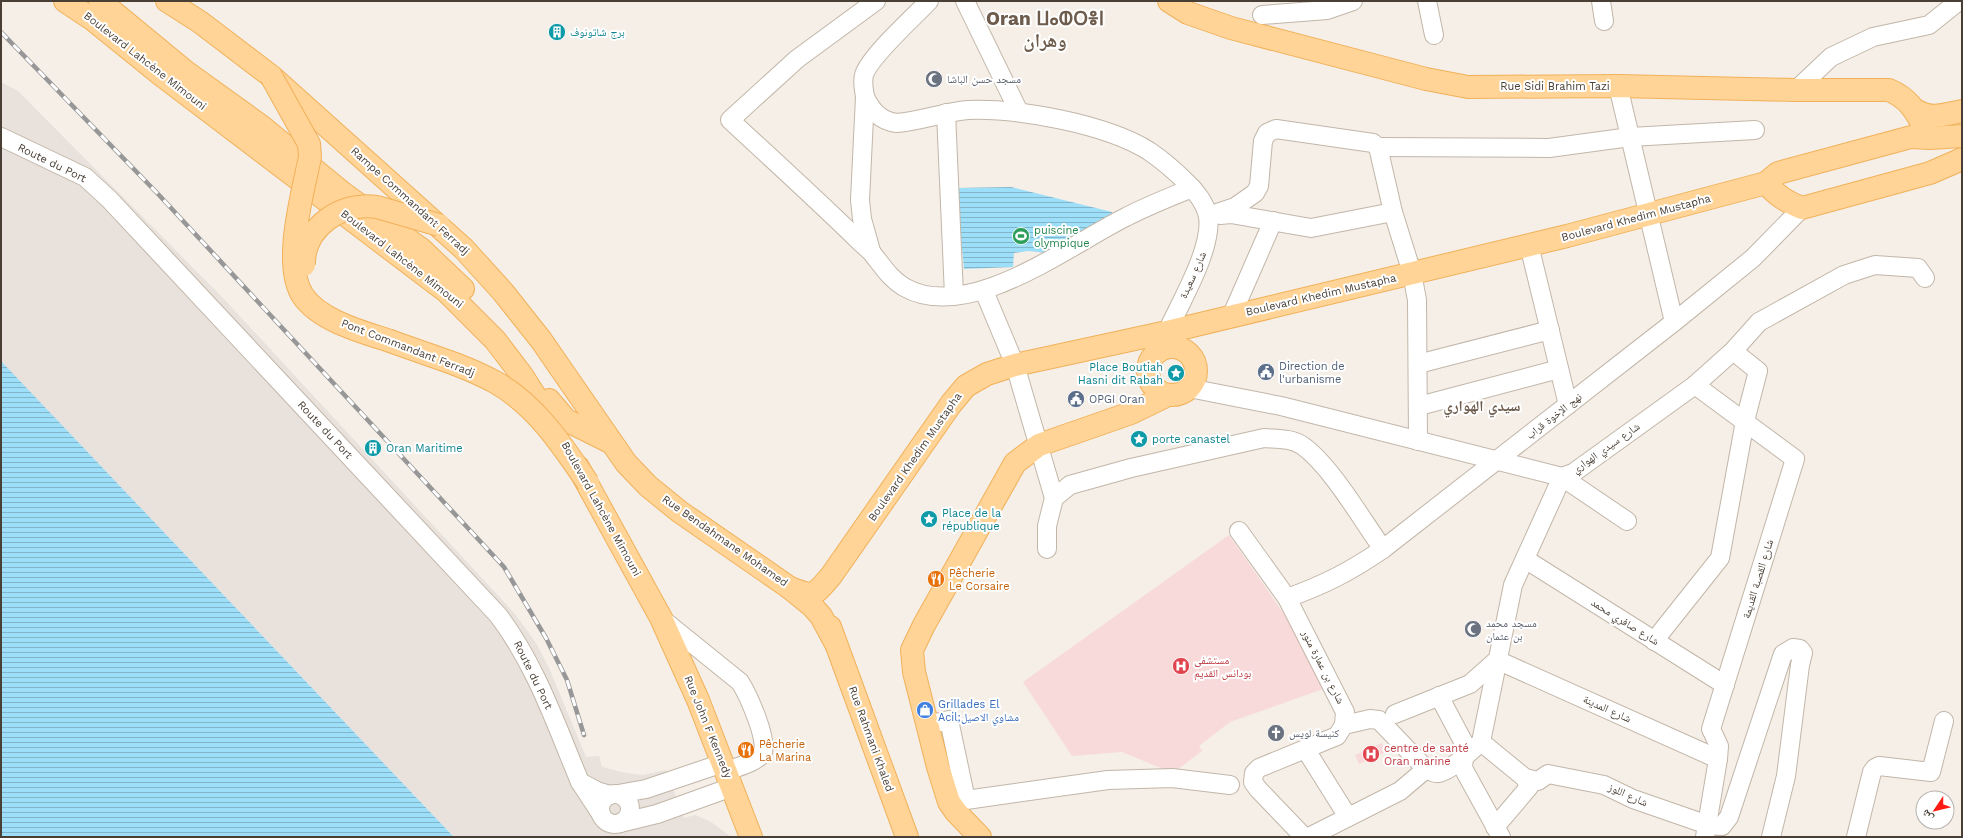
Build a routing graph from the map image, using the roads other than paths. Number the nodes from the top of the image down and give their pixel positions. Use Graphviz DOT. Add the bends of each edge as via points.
graph roads {
  1 [pos="66,1"];
  2 [pos="100,1"];
  3 [pos="167,1"];
  4 [pos="877,1"];
  5 [pos="929,1"];
  6 [pos="965,1"];
  7 [pos="1169,1"];
  8 [pos="1427,1"];
  9 [pos="1601,1"];
  10 [pos="1959,1"];
  11 [pos="1348,2"];
  12 [pos="1260,8"];
  13 [pos="1604,21"];
  14 [pos="1434,36"];
  15 [pos="1267,37"];
  16 [pos="271,76"];
  17 [pos="1618,86"];
  18 [pos="1796,90"];
  19 [pos="865,97"];
  20 [pos="1915,110"];
  21 [pos="1962,111"];
  22 [pos="1019,112"];
  23 [pos="946,113"];
  24 [pos="1755,130"];
  25 [pos="1962,136"];
  26 [pos="1630,137"];
  27 [pos="1,138"];
  28 [pos="1930,138"];
  29 [pos="1378,147"];
  30 [pos="1962,159"];
  31 [pos="1962,176"];
  32 [pos="1897,183"];
  33 [pos="1766,184"];
  34 [pos="1192,188"];
  35 [pos="1802,208"];
  36 [pos="1393,212"];
  37 [pos="1208,216"];
  38 [pos="1648,216"];
  39 [pos="1273,222"];
  40 [pos="438,225"];
  41 [pos="1529,245"];
  42 [pos="872,253"];
  43 [pos="1412,273"];
  44 [pos="1925,278"];
  45 [pos="984,290"];
  46 [pos="954,295"];
  47 [pos="1231,316"];
  48 [pos="330,318"];
  49 [pos="1210,322"];
  50 [pos="1674,322"];
  51 [pos="1550,330"];
  52 [pos="1164,341"];
  53 [pos="1733,351"];
  54 [pos="1188,355"];
  55 [pos="1418,364"];
  56 [pos="1015,365"];
  57 [pos="1559,369"];
  58 [pos="1150,382"];
  59 [pos="1695,385"];
  60 [pos="1189,388"];
  61 [pos="1168,395"];
  62 [pos="1568,405"];
  63 [pos="1418,406"];
  64 [pos="1131,413"];
  65 [pos="1745,421"];
  66 [pos="1418,441"];
  67 [pos="611,443"];
  68 [pos="1039,445"];
  69 [pos="1497,460"];
  70 [pos="1562,477"];
  71 [pos="588,483"];
  72 [pos="1054,498"];
  73 [pos="1627,521"];
  74 [pos="1239,531"];
  75 [pos="1047,549"];
  76 [pos="1383,549"];
  77 [pos="1525,559"];
  78 [pos="831,576"];
  79 [pos="790,588"];
  80 [pos="1288,598"];
  81 [pos="661,618"];
  82 [pos="1654,640"];
  83 [pos="835,642"];
  84 [pos="1497,660"];
  85 [pos="1725,685"];
  86 [pos="1440,696"];
  87 [pos="1395,714"];
  88 [pos="1944,720"];
  89 [pos="927,725"];
  90 [pos="1344,726"];
  91 [pos="1481,742"];
  92 [pos="1306,750"];
  93 [pos="1462,759"];
  94 [pos="1718,759"];
  95 [pos="1432,771"];
  96 [pos="727,774"];
  97 [pos="1525,778"];
  98 [pos="580,782"];
  99 [pos="1230,785"];
  100 [pos="614,794"];
  101 [pos="601,814"];
  102 [pos="1348,816"];
  103 [pos="620,823"];
  104 [pos="1707,831"];
  105 [pos="1498,832"];
  106 [pos="751,837"];
  107 [pos="907,837"];
  108 [pos="980,837"];
  109 [pos="1304,837"];
  110 [pos="1309,837"];
  111 [pos="1771,837"];
  112 [pos="1856,837"];
  1 -- 71 [label="main road, Boulevard Lahcène Mimouni" via="465,308 495,340 521,374"];
  2 -- 67 [label="main road, Boulevard Lahcène Mimouni" via="186,72 261,126 344,194 421,249 454,278 485,313 557,411 566,420"];
  3 -- 16 [label="main road, Rampe Commandant Ferradj" via="200,22"];
  4 -- 42 [label="street" via="797,59 730,120"];
  5 -- 19 [label="street" via="873,59 864,75"];
  6 -- 22 [label="street"];
  7 -- 15 [label="main road, Rue Sidi Brahim Tazi" via="1188,13"];
  8 -- 14 [label="street"];
  9 -- 13 [label="street"];
  10 -- 18 [label="street" via="1929,24 1873,37 1831,57"];
  11 -- 12 [label="street" via="1327,10"];
  12 -- 15 [label="street"];
  15 -- 17 [label="main road, Rue Sidi Brahim Tazi" via="1426,79 1468,87"];
  16 -- 40 [label="main road, Rampe Commandant Ferradj"];
  16 -- 48 [label="main road, Pont Commandant Ferradj, bridge" via="309,144 310,157 294,244 297,280 302,295 311,306"];
  17 -- 18 [label="main road, Rue Sidi Brahim Tazi"];
  17 -- 26 [label="street"];
  18 -- 20 [label="main road, Rue Sidi Brahim Tazi" via="1889,90 1910,102"];
  19 -- 23 [label="street" via="870,107 886,122 910,122"];
  19 -- 42 [label="street" via="860,200 862,219"];
  20 -- 21 [label="main road" via="1934,117"];
  20 -- 28 [label="main road, Rue Sidi Brahim Tazi"];
  22 -- 23 [label="street" via="968,110"];
  22 -- 34 [label="street" via="1072,122 1120,137 1148,151"];
  23 -- 46 [label="street"];
  24 -- 26 [label="street"];
  25 -- 28 [label="main road"];
  26 -- 29 [label="street" via="1550,148"];
  26 -- 38 [label="street"];
  27 -- 98 [label="street, Route du Port" via="85,177 109,199 498,615 523,651 537,678"];
  28 -- 33 [label="main road" via="1910,137 1778,172"];
  29 -- 36 [label="street"];
  29 -- 37 [label="street" via="1373,143 1291,131 1276,130 1267,133 1263,141 1259,186 1255,193 1235,207"];
  30 -- 32 [label="main road" via="1930,173"];
  31 -- 32 [label="main road"];
  32 -- 35 [label="main road"];
  33 -- 35 [label="main road" via="1782,199"];
  33 -- 38 [label="main road, Boulevard Khedim Mustapha"];
  34 -- 37 [label="street"];
  34 -- 45 [label="street" via="1126,217 1016,276"];
  35 -- 50 [label="street, نهج الإخوة قراب" via="1753,258"];
  36 -- 39 [label="street" via="1311,228"];
  36 -- 43 [label="street"];
  37 -- 39 [label="street" via="1231,214"];
  37 -- 52 [label="street, شارع سعيدة" via="1204,250"];
  38 -- 41 [label="main road, Boulevard Khedim Mustapha"];
  38 -- 50 [label="street"];
  39 -- 47 [label="street"];
  40 -- 48 [label="main road, bridge" via="367,206 326,219 309,240 304,257 304,271 313,294"];
  40 -- 67 [label="main road, Rampe Commandant Ferradj" via="503,292 541,340"];
  41 -- 43 [label="main road, Boulevard Khedim Mustapha"];
  41 -- 51 [label="street"];
  42 -- 46 [label="street" via="891,277 914,292 928,296"];
  43 -- 47 [label="main road, Boulevard Khedim Mustapha"];
  43 -- 55 [label="street" via="1417,300"];
  44 -- 53 [label="street, شارع سيدي الهواري" via="1918,268 1875,265 1844,275 1759,322"];
  45 -- 46 [label="street"];
  45 -- 56 [label="street"];
  47 -- 49 [label="main road, Boulevard Khedim Mustapha"];
  48 -- 71 [label="main road, Pont Commandant Ferradj, bridge" via="351,328 467,369 496,383 524,403 554,433"];
  49 -- 52 [label="main road, Boulevard Khedim Mustapha"];
  49 -- 54 [label="main road"];
  50 -- 62 [label="street, نهج الإخوة قراب"];
  51 -- 55 [label="street"];
  51 -- 57 [label="street"];
  52 -- 54 [label="main road"];
  52 -- 56 [label="main road, Boulevard Khedim Mustapha"];
  52 -- 58 [label="main road" via="1150,360"];
  53 -- 59 [label="street, شارع سيدي الهواري"];
  53 -- 65 [label="street" via="1758,371"];
  54 -- 60 [label="main road" via="1196,375"];
  55 -- 63 [label="street"];
  56 -- 68 [label="street"];
  56 -- 78 [label="main road, Boulevard Khedim Mustapha" via="987,374 966,386"];
  57 -- 62 [label="street"];
  57 -- 63 [label="street"];
  58 -- 61 [label="main road" via="1154,388"];
  58 -- 64 [label="main road"];
  59 -- 65 [label="street, شارع القصبة القديمة"];
  59 -- 70 [label="street, شارع سيدي الهواري" via="1573,473"];
  60 -- 61 [label="main road" via="1183,393"];
  60 -- 66 [label="street" via="1281,406"];
  61 -- 64 [label="main road"];
  62 -- 69 [label="street, نهج الإخوة قراب"];
  63 -- 66 [label="street"];
  64 -- 68 [label="main road"];
  65 -- 82 [label="street" via="1720,558"];
  65 -- 85 [label="street, شارع القصبة القديمة" via="1795,459"];
  66 -- 69 [label="street"];
  67 -- 79 [label="main road, Rue Bendahmane Mohamed" via="626,463 680,512"];
  68 -- 72 [label="street"];
  68 -- 89 [label="main road" via="1015,463 912,650 914,672"];
  69 -- 70 [label="street"];
  69 -- 76 [label="street, نهج الإخوة قراب"];
  70 -- 73 [label="street"];
  70 -- 77 [label="street, شارع سيدي الهواري"];
  71 -- 81 [label="main road, Boulevard Lahcène Mimouni"];
  72 -- 75 [label="street" via="1047,526"];
  72 -- 76 [label="street" via="1070,485 1131,468 1264,438 1281,438 1302,445 1320,462"];
  74 -- 80 [label="street, شارع بن عمارة منور"];
  76 -- 80 [label="street, نهج الإخوة قراب" via="1353,570 1321,586"];
  77 -- 82 [label="street, شارع صافري محمد"];
  77 -- 84 [label="street, شارع سيدي الهواري" via="1513,585"];
  78 -- 79 [label="main road" via="814,594 807,595"];
  78 -- 83 [label="main road" via="825,600"];
  79 -- 83 [label="main road, Rue Bendahmane Mohamed" via="821,616"];
  80 -- 90 [label="street, شارع بن عمارة منور" via="1343,707 1346,718"];
  81 -- 96 [label="main road, Rue John F Kennedy" via="698,700"];
  81 -- 96 [label="street" via="740,682 746,692 765,743 762,753 754,760"];
  82 -- 85 [label="street, شارع صافري محمد"];
  83 -- 107 [label="main road, Rue Rahmani Khaled"];
  84 -- 86 [label="street" via="1470,684"];
  84 -- 91 [label="street, شارع سيدي الهواري"];
  84 -- 94 [label="street, شارع المدينة"];
  85 -- 94 [label="street, شارع القصبة القديمة" via="1711,729 1719,746"];
  86 -- 87 [label="street"];
  86 -- 93 [label="street" via="1465,744"];
  88 -- 112 [label="street" via="1931,772 1879,766 1875,768"];
  89 -- 99 [label="street" via="949,720 966,800 1108,780 1172,778"];
  89 -- 108 [label="main road" via="949,802"];
  90 -- 92 [label="street" via="1337,736"];
  90 -- 95 [label="street" via="1370,719 1378,720"];
  91 -- 93 [label="street"];
  91 -- 97 [label="street"];
  92 -- 102 [label="street"];
  92 -- 109 [label="street" via="1259,768 1254,773 1255,785"];
  93 -- 95 [label="street"];
  93 -- 105 [label="street" via="1463,768"];
  94 -- 104 [label="street, شارع القصبة القديمة"];
  95 -- 102 [label="street" via="1400,791"];
  96 -- 100 [label="street"];
  96 -- 103 [label="street" via="657,814"];
  96 -- 106 [label="main road, Rue John F Kennedy"];
  97 -- 104 [label="street, شارع اللوز" via="1538,781 1548,774 1604,785"];
  97 -- 105 [label="street" via="1529,787"];
  98 -- 100 [label="street" via="597,791"];
  98 -- 101 [label="street, Route du Port"];
  100 -- 101 [label="street" via="604,799 600,806"];
  100 -- 103 [label="street" via="625,797 629,804 630,812"];
  101 -- 103 [label="street" via="612,823"];
  102 -- 110 [label="street"];
  104 -- 111 [label="street" via="1722,826 1728,817 1783,654 1793,648 1800,649 1803,653 1786,776"];
}
